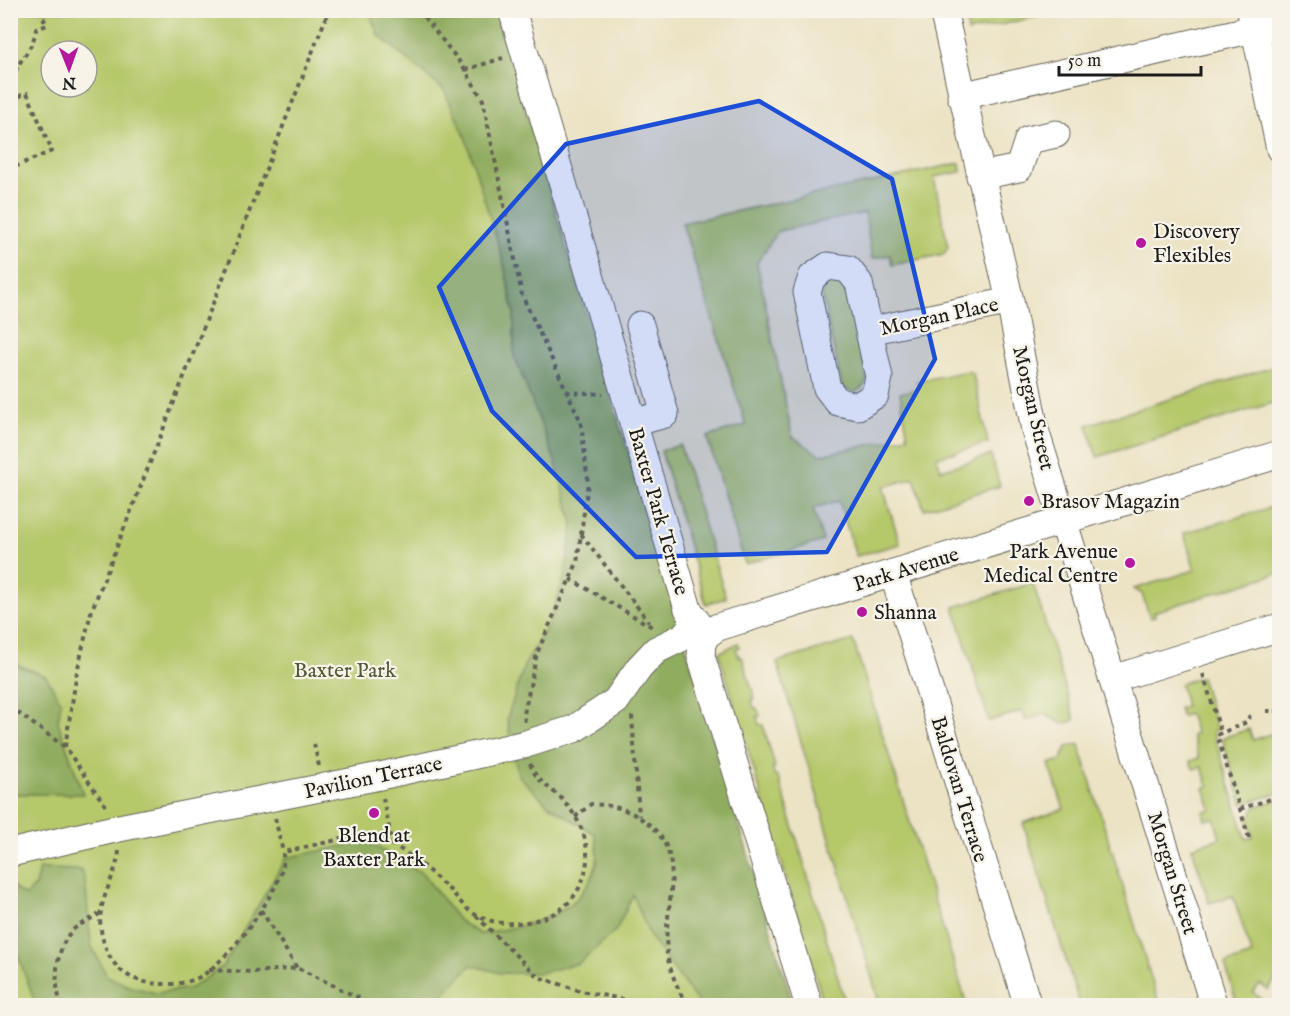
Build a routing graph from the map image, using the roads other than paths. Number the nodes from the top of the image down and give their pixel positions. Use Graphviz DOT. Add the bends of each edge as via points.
graph roads {
  1 [pos="512,10"];
  2 [pos="943,10"];
  3 [pos="1262,21"];
  4 [pos="961,96"];
  5 [pos="1056,134"];
  6 [pos="1280,149"];
  7 [pos="980,176"];
  8 [pos="1010,301"];
  9 [pos="640,326"];
  10 [pos="869,331"];
  11 [pos="633,423"];
  12 [pos="1280,454"];
  13 [pos="1064,520"];
  14 [pos="893,573"];
  15 [pos="1280,627"];
  16 [pos="701,628"];
  17 [pos="1113,679"];
  18 [pos="10,853"];
  19 [pos="809,1005"];
  20 [pos="1028,1005"];
  21 [pos="1214,1005"];
  1 -- 11 [label="street, Baxter Park Terrace"];
  2 -- 4 [label="street, Morgan Street"];
  3 -- 4 [label="street"];
  3 -- 6 [label="street"];
  4 -- 7 [label="street, Morgan Street"];
  5 -- 7 [label="street" via="1028,140 1019,168"];
  7 -- 8 [label="street, Morgan Street"];
  8 -- 10 [label="street, Morgan Place"];
  8 -- 13 [label="street, Morgan Street" via="1035,430"];
  9 -- 11 [label="street" via="665,414"];
  10 -- 10 [label="street, Morgan Place" via="879,377 875,395 858,406 838,402 828,388 811,312 807,292 812,277 828,266 848,270 859,283"];
  11 -- 16 [label="street, Baxter Park Terrace" via="688,609"];
  12 -- 13 [label="street, Park Avenue"];
  13 -- 14 [label="street, Park Avenue"];
  13 -- 17 [label="street, Morgan Street"];
  14 -- 16 [label="street, Park Avenue" via="718,627"];
  14 -- 20 [label="street, Baldovan Terrace"];
  15 -- 17 [label="street"];
  16 -- 18 [label="street, Pavilion Terrace" via="683,637 660,635 656,650 616,701 574,729 526,744"];
  16 -- 19 [label="street, Baxter Park Terrace" via="701,656"];
  17 -- 21 [label="street, Morgan Street"];
}
